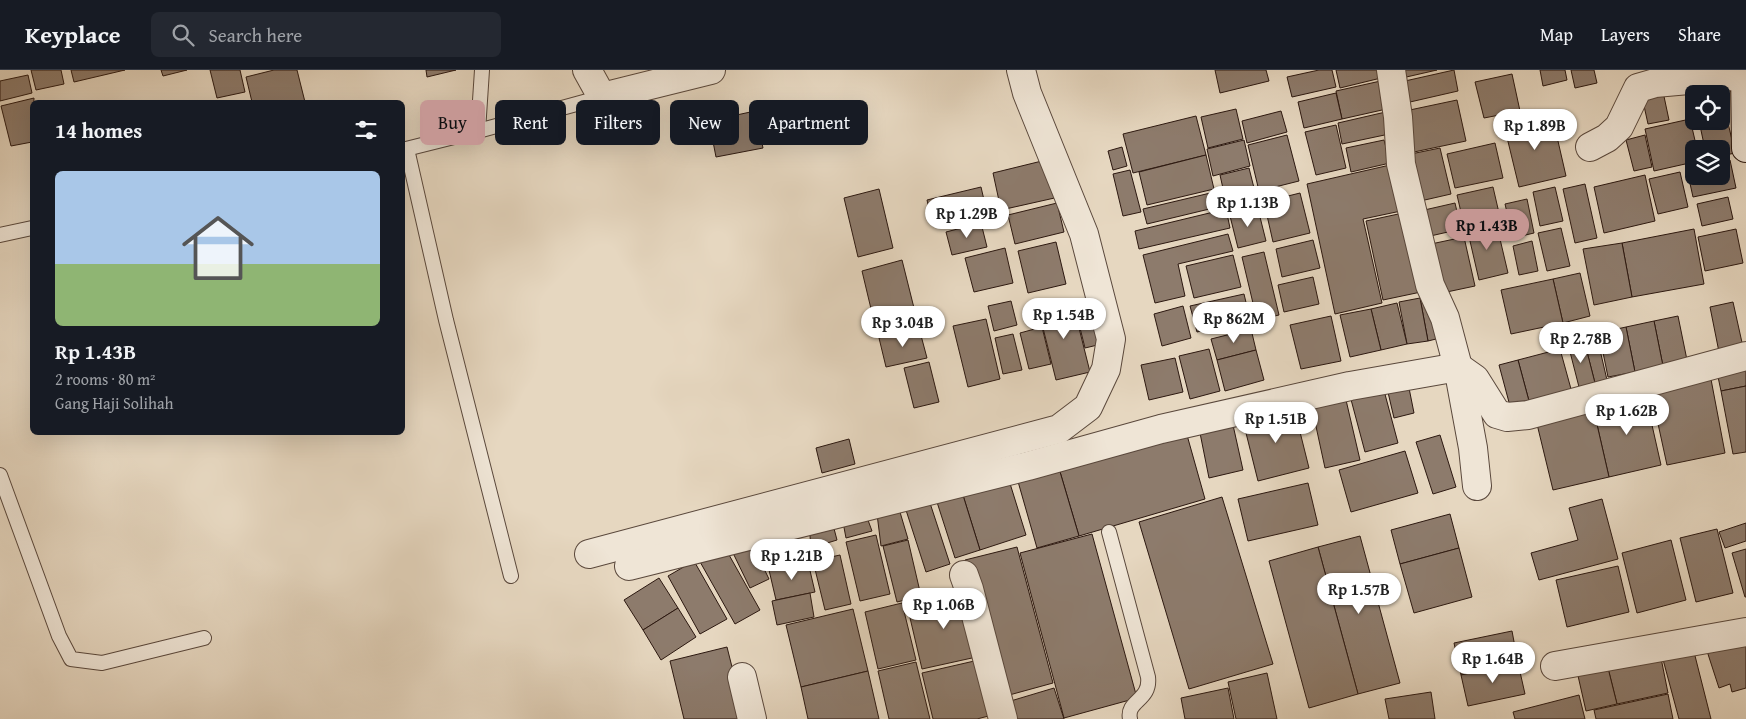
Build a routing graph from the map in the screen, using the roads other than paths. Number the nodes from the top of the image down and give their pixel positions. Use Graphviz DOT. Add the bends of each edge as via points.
graph roads {
  1 [pos="482,70"];
  2 [pos="587,70"];
  3 [pos="710,70"];
  4 [pos="1020,70"];
  5 [pos="1391,70"];
  6 [pos="1745,73"];
  7 [pos="602,97"];
  8 [pos="480,100"];
  9 [pos="485,129"];
  10 [pos="421,145"];
  11 [pos="1590,147"];
  12 [pos="1746,148"];
  13 [pos="405,149"];
  14 [pos="30,228"];
  15 [pos="0,235"];
  16 [pos="1746,356"];
  17 [pos="1458,366"];
  18 [pos="0,475"];
  19 [pos="1477,486"];
  20 [pos="1108,532"];
  21 [pos="589,554"];
  22 [pos="628,566"];
  23 [pos="964,575"];
  24 [pos="511,576"];
  25 [pos="1746,632"];
  26 [pos="204,638"];
  27 [pos="1555,666"];
  28 [pos="742,677"];
  29 [pos="752,719"];
  30 [pos="1003,719"];
  31 [pos="1130,719"];
  1 -- 8 [label="lane"];
  2 -- 7 [label="street"];
  3 -- 7 [label="street"];
  4 -- 21 [label="street" via="1084,234 1111,340 1106,369 1088,407 1059,429"];
  5 -- 17 [label="street" via="1401,164 1430,285 1445,318"];
  6 -- 11 [label="street" via="1655,83 1638,88 1619,127 1608,138"];
  6 -- 12 [label="street"];
  7 -- 9 [label="lane"];
  10 -- 13 [label="lane"];
  13 -- 24 [label="lane"];
  14 -- 15 [label="lane"];
  16 -- 17 [label="street" via="1528,416 1507,417 1497,414 1475,379"];
  17 -- 19 [label="street"];
  17 -- 22 [label="street" via="1350,386 1161,429 1028,466"];
  18 -- 26 [label="lane" via="59,636 71,659 102,663"];
  20 -- 31 [label="lane" via="1149,685 1147,692 1134,703"];
  23 -- 30 [label="street"];
  25 -- 27 [label="street"];
  28 -- 29 [label="street"];
}
